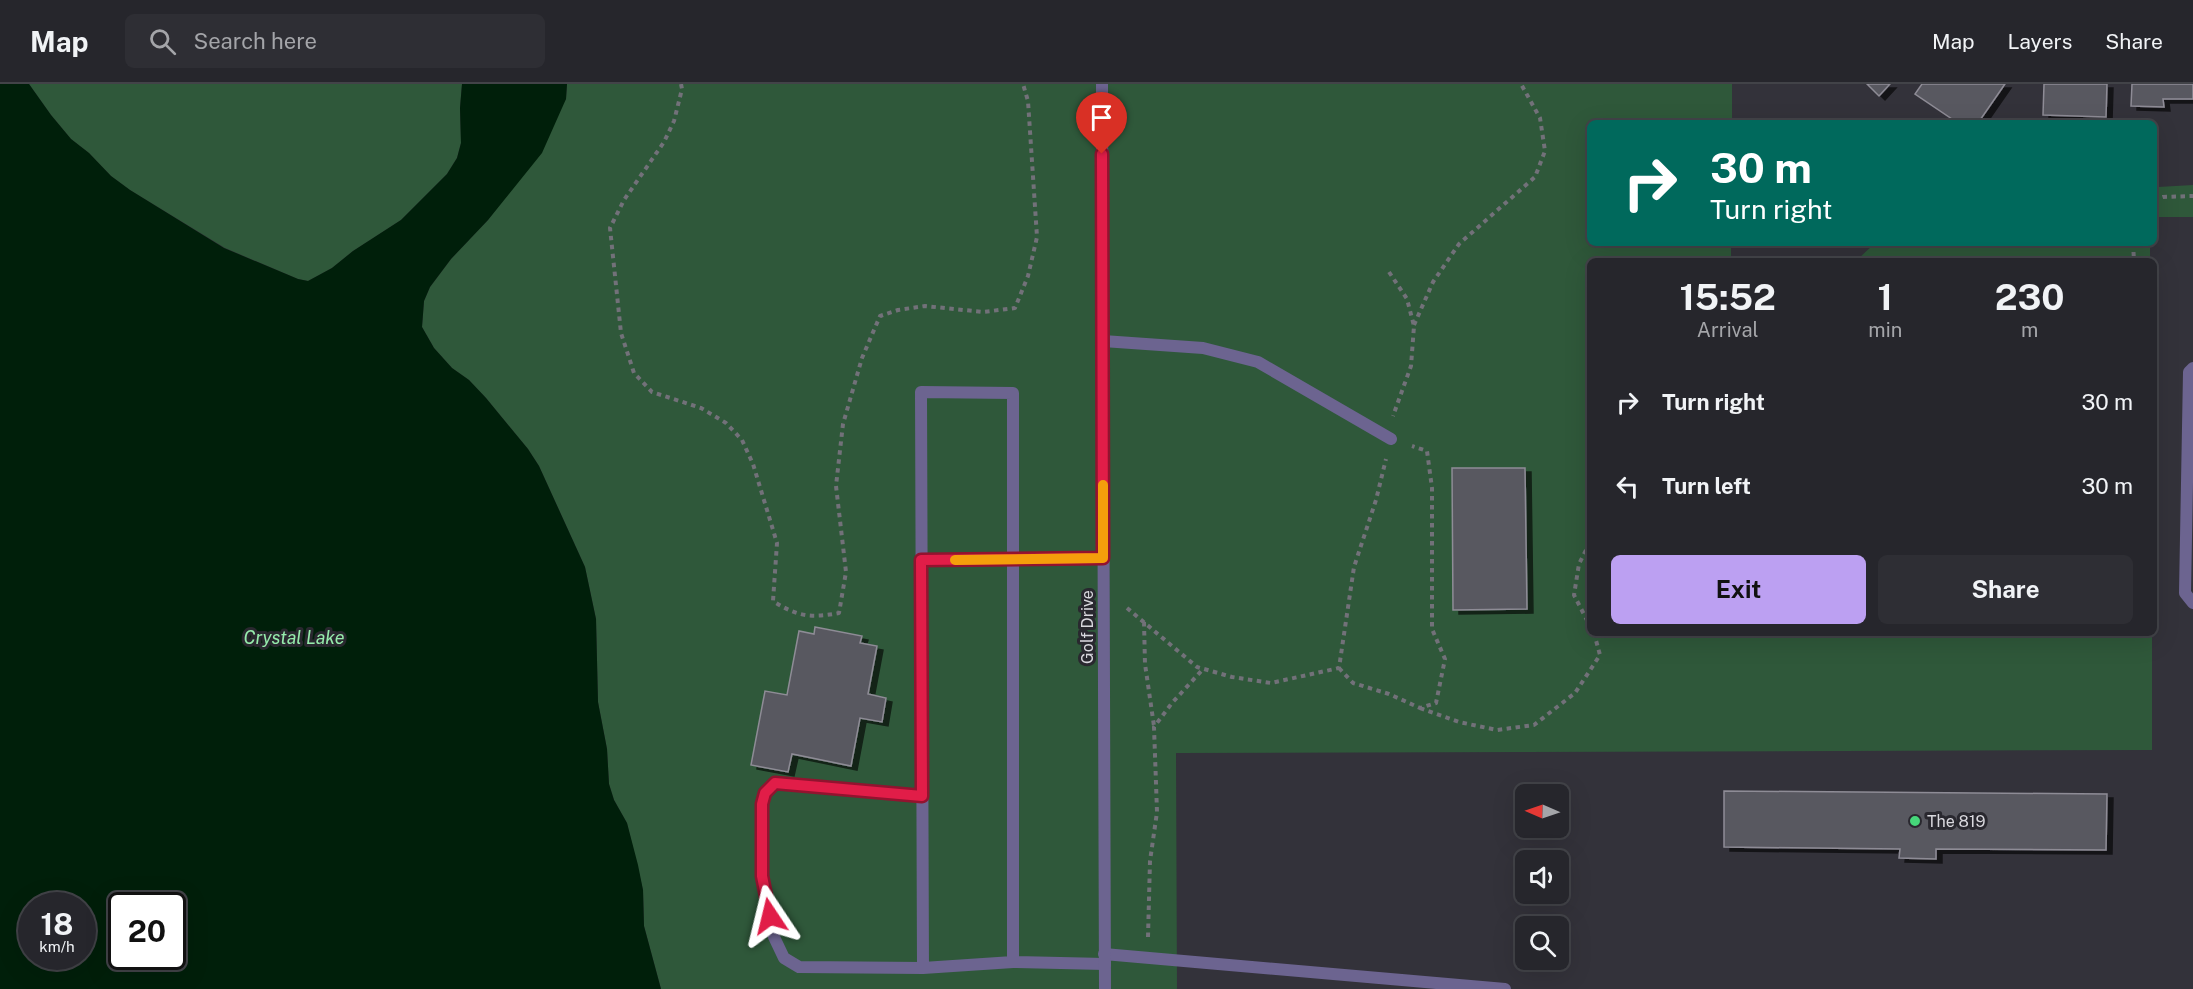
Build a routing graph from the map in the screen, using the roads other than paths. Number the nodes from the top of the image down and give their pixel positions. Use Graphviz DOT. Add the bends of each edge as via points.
graph roads {
  1 [pos="1102,84"];
  2 [pos="1103,341"];
  3 [pos="2193,368"];
  4 [pos="1391,438"];
  5 [pos="1103,558"];
  6 [pos="1013,559"];
  7 [pos="921,560"];
  8 [pos="2193,603"];
  9 [pos="922,796"];
  10 [pos="1105,959"];
  11 [pos="1013,962"];
  12 [pos="923,968"];
  13 [pos="1105,989"];
  14 [pos="1505,989"];
  1 -- 2 [label="street, Golf Drive"];
  2 -- 4 [label="street" via="1203,348 1258,362"];
  2 -- 5 [label="street, Golf Drive"];
  3 -- 8 [label="street" via="2189,372 2185,593"];
  5 -- 6 [label="street"];
  5 -- 10 [label="street, Golf Drive"];
  6 -- 7 [label="street"];
  6 -- 7 [label="street" via="1013,393 921,392"];
  6 -- 11 [label="street"];
  7 -- 9 [label="street"];
  9 -- 12 [label="street"];
  9 -- 12 [label="street" via="775,783 765,793 762,804 762,876 774,937 784,958 799,967"];
  10 -- 11 [label="street"];
  10 -- 13 [label="street, Golf Drive"];
  10 -- 14 [label="street"];
  11 -- 12 [label="street"];
}
